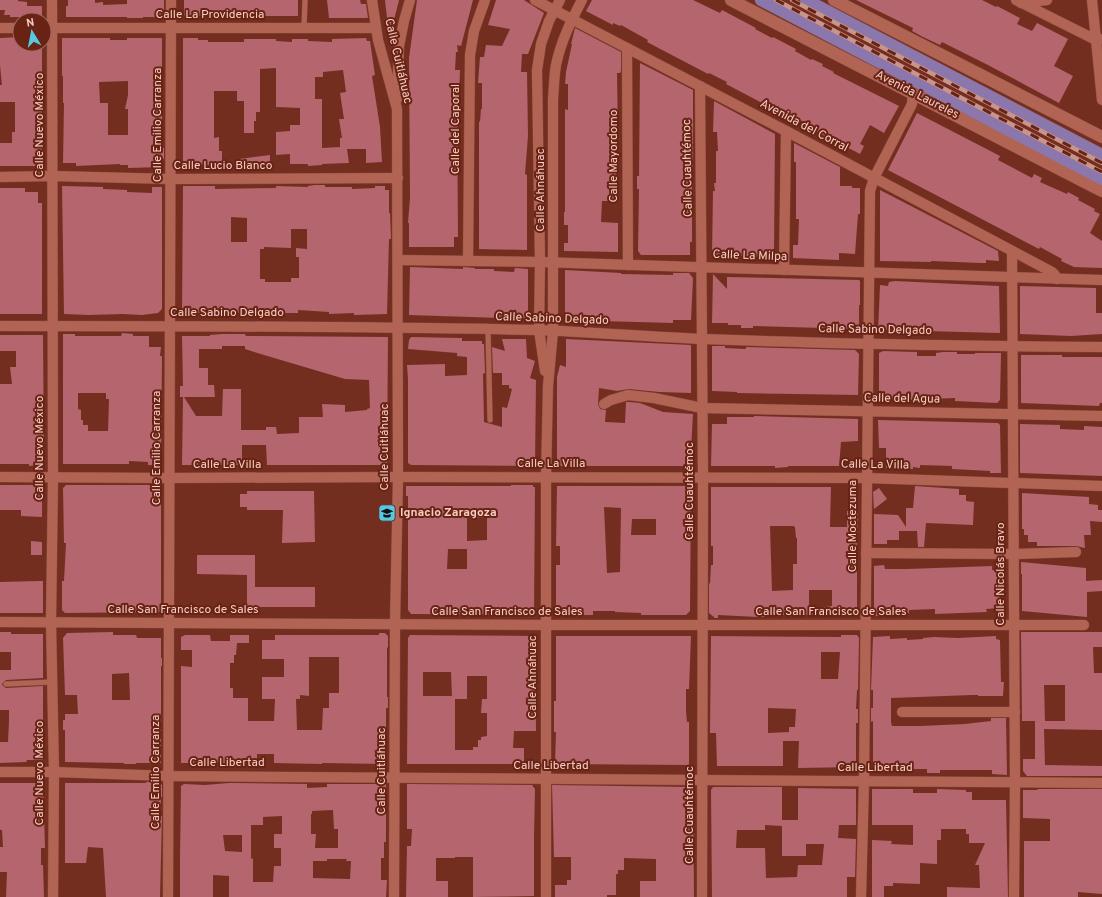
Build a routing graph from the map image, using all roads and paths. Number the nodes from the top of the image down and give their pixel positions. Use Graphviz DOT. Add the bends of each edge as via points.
graph roads {
  1 [pos="52,0"];
  2 [pos="171,0"];
  3 [pos="305,0"];
  4 [pos="372,0"];
  5 [pos="410,0"];
  6 [pos="485,0"];
  7 [pos="536,0"];
  8 [pos="560,0"];
  9 [pos="582,0"];
  10 [pos="731,0"];
  11 [pos="761,0"];
  12 [pos="806,0"];
  13 [pos="1047,0"];
  14 [pos="1092,0"];
  15 [pos="837,1"];
  16 [pos="1018,1"];
  17 [pos="555,10"];
  18 [pos="50,12"];
  19 [pos="572,19"];
  20 [pos="0,28"];
  21 [pos="12,28"];
  22 [pos="52,28"];
  23 [pos="171,28"];
  24 [pos="304,28"];
  25 [pos="376,28"];
  26 [pos="1099,39"];
  27 [pos="627,48"];
  28 [pos="49,52"];
  29 [pos="700,86"];
  30 [pos="913,93"];
  31 [pos="1102,100"];
  32 [pos="397,108"];
  33 [pos="786,131"];
  34 [pos="1102,137"];
  35 [pos="1102,155"];
  36 [pos="53,176"];
  37 [pos="0,177"];
  38 [pos="398,178"];
  39 [pos="874,178"];
  40 [pos="171,179"];
  41 [pos="1102,179"];
  42 [pos="1102,191"];
  43 [pos="1012,252"];
  44 [pos="398,260"];
  45 [pos="468,261"];
  46 [pos="540,262"];
  47 [pos="554,263"];
  48 [pos="628,265"];
  49 [pos="702,267"];
  50 [pos="784,270"];
  51 [pos="869,273"];
  52 [pos="1013,278"];
  53 [pos="1057,279"];
  54 [pos="1102,280"];
  55 [pos="170,325"];
  56 [pos="0,326"];
  57 [pos="53,326"];
  58 [pos="399,327"];
  59 [pos="488,329"];
  60 [pos="539,330"];
  61 [pos="553,331"];
  62 [pos="702,339"];
  63 [pos="868,343"];
  64 [pos="1013,347"];
  65 [pos="1102,347"];
  66 [pos="548,386"];
  67 [pos="604,404"];
  68 [pos="702,408"];
  69 [pos="867,411"];
  70 [pos="1013,414"];
  71 [pos="1102,416"];
  72 [pos="490,420"];
  73 [pos="0,477"];
  74 [pos="53,477"];
  75 [pos="398,477"];
  76 [pos="546,477"];
  77 [pos="703,477"];
  78 [pos="170,478"];
  79 [pos="866,478"];
  80 [pos="1013,483"];
  81 [pos="1102,486"];
  82 [pos="1076,552"];
  83 [pos="866,553"];
  84 [pos="1014,554"];
  85 [pos="0,622"];
  86 [pos="51,622"];
  87 [pos="169,623"];
  88 [pos="395,624"];
  89 [pos="546,625"];
  90 [pos="703,625"];
  91 [pos="866,625"];
  92 [pos="1014,625"];
  93 [pos="1084,626"];
  94 [pos="52,682"];
  95 [pos="6,684"];
  96 [pos="902,712"];
  97 [pos="1015,712"];
  98 [pos="0,772"];
  99 [pos="54,772"];
  100 [pos="169,776"];
  101 [pos="395,778"];
  102 [pos="547,779"];
  103 [pos="704,780"];
  104 [pos="864,781"];
  105 [pos="1015,782"];
  106 [pos="1102,783"];
  107 [pos="53,897"];
  108 [pos="168,897"];
  109 [pos="394,897"];
  110 [pos="546,897"];
  111 [pos="702,897"];
  112 [pos="862,897"];
  113 [pos="1014,897"];
  1 -- 18 [label="street, Calle Nuevo México"];
  2 -- 23 [label="street, Calle Emilio Carranza"];
  3 -- 24 [label="lane"];
  4 -- 25 [label="street, Calle Cuitláhuac"];
  5 -- 32 [label="street" via="399,46"];
  6 -- 45 [label="street, Calle del Caporal" via="474,31 470,55"];
  7 -- 17 [label="street, Avenida del Corral"];
  8 -- 17 [label="street, Calle Ahnáhuac"];
  9 -- 19 [label="street, Calle Ahnáhuac"];
  10 -- 30 [label="main road, Avenida Laureles"];
  11 -- 41 [label="main road, Avenida Laureles"];
  12 -- 35 [label="main road"];
  13 -- 16 [label="street"];
  14 -- 26 [label="street"];
  15 -- 34 [label="main road"];
  16 -- 26 [label="street"];
  17 -- 19 [label="street, Avenida del Corral"];
  17 -- 46 [label="street, Calle Ahnáhuac" via="541,44 537,70"];
  19 -- 27 [label="street, Avenida del Corral"];
  19 -- 47 [label="street, Calle Ahnáhuac" via="556,65 553,99"];
  20 -- 21 [label="street"];
  22 -- 23 [label="street, Calle La Providencia"];
  23 -- 24 [label="street, Calle La Providencia"];
  23 -- 40 [label="street, Calle Emilio Carranza"];
  24 -- 25 [label="street, Calle La Providencia"];
  25 -- 32 [label="street, Calle Cuitláhuac"];
  26 -- 31 [label="street"];
  27 -- 29 [label="street, Avenida del Corral"];
  27 -- 48 [label="street, Calle Mayordomo"];
  28 -- 36 [label="street, Calle Nuevo México"];
  29 -- 33 [label="street, Avenida del Corral"];
  29 -- 49 [label="street, Calle Cuauhtémoc"];
  30 -- 39 [label="street, Calle Moctezuma" via="912,104"];
  30 -- 42 [label="main road, Avenida Laureles"];
  32 -- 38 [label="street, Calle Cuitláhuac"];
  33 -- 39 [label="street, Avenida del Corral"];
  33 -- 50 [label="street"];
  36 -- 37 [label="street, Calle Lucio Blanco"];
  36 -- 40 [label="street, Calle Lucio Blanco"];
  36 -- 57 [label="street, Calle Nuevo México"];
  38 -- 40 [label="street, Calle Lucio Blanco"];
  38 -- 44 [label="street, Calle Cuitláhuac"];
  39 -- 43 [label="street, Avenida del Corral"];
  39 -- 51 [label="street, Calle Moctezuma" via="870,191"];
  40 -- 55 [label="street, Calle Emilio Carranza"];
  43 -- 52 [label="street, Calle Nicolás Bravo"];
  43 -- 53 [label="street, Avenida del Corral" via="1052,272"];
  44 -- 45 [label="street, Calle La Milpa"];
  44 -- 58 [label="street, Calle Cuitláhuac"];
  45 -- 46 [label="street, Calle La Milpa"];
  46 -- 47 [label="street, Calle La Milpa"];
  46 -- 60 [label="street, Calle Ahnáhuac"];
  47 -- 48 [label="street, Calle La Milpa"];
  47 -- 61 [label="street, Calle Ahnáhuac"];
  48 -- 49 [label="street, Calle La Milpa"];
  49 -- 50 [label="street, Calle La Milpa"];
  49 -- 62 [label="street, Calle Cuauhtémoc"];
  50 -- 51 [label="street, Calle La Milpa"];
  51 -- 52 [label="street, Calle La Milpa"];
  51 -- 63 [label="street, Calle Moctezuma"];
  52 -- 53 [label="street, Calle La Milpa"];
  52 -- 64 [label="street, Calle Nicolás Bravo"];
  53 -- 54 [label="street, Calle La Milpa"];
  55 -- 57 [label="street, Calle Sabino Delgado"];
  55 -- 58 [label="street, Calle Sabino Delgado"];
  55 -- 78 [label="street, Calle Emilio Carranza"];
  56 -- 57 [label="street, Calle Sabino Delgado"];
  57 -- 74 [label="street, Calle Nuevo México"];
  58 -- 59 [label="street, Calle Sabino Delgado"];
  58 -- 75 [label="street, Calle Cuitláhuac"];
  59 -- 60 [label="street, Calle Sabino Delgado"];
  59 -- 72 [label="lane"];
  60 -- 61 [label="street, Calle Sabino Delgado"];
  60 -- 66 [label="street, Calle Ahnáhuac"];
  61 -- 62 [label="street, Calle Sabino Delgado"];
  61 -- 66 [label="street, Calle Ahnáhuac"];
  62 -- 63 [label="street, Calle Sabino Delgado"];
  62 -- 68 [label="street, Calle Cuauhtémoc"];
  63 -- 64 [label="street, Calle Sabino Delgado"];
  63 -- 69 [label="street, Calle Moctezuma"];
  64 -- 65 [label="street, Calle Sabino Delgado"];
  64 -- 70 [label="street, Calle Nicolás Bravo"];
  66 -- 76 [label="street, Calle Ahnáhuac"];
  67 -- 68 [label="street, Calle del Agua" via="628,395"];
  68 -- 69 [label="street, Calle del Agua"];
  68 -- 77 [label="street, Calle Cuauhtémoc"];
  69 -- 70 [label="street, Calle del Agua"];
  69 -- 79 [label="street, Calle Moctezuma"];
  70 -- 71 [label="street, Calle del Agua"];
  70 -- 80 [label="street, Calle Nicolás Bravo"];
  73 -- 74 [label="street, Calle La Villa"];
  74 -- 78 [label="street, Calle La Villa"];
  74 -- 86 [label="street, Calle Nuevo México"];
  75 -- 76 [label="street, Calle La Villa"];
  75 -- 78 [label="street, Calle La Villa"];
  75 -- 88 [label="street, Calle Cuitláhuac"];
  76 -- 77 [label="street, Calle La Villa"];
  76 -- 89 [label="street, Calle Ahnáhuac"];
  77 -- 79 [label="street, Calle La Villa"];
  77 -- 90 [label="street, Calle Cuauhtémoc"];
  78 -- 87 [label="street, Calle Emilio Carranza"];
  79 -- 80 [label="street, Calle La Villa"];
  79 -- 83 [label="street, Calle Moctezuma"];
  80 -- 81 [label="street, Calle La Villa"];
  80 -- 84 [label="street, Calle Nicolás Bravo"];
  82 -- 84 [label="street"];
  83 -- 84 [label="street"];
  83 -- 91 [label="street, Calle Moctezuma"];
  84 -- 92 [label="street, Calle Nicolás Bravo"];
  85 -- 86 [label="street, Calle San Francisco de Sales"];
  86 -- 87 [label="street, Calle San Francisco de Sales"];
  86 -- 94 [label="street, Calle Nuevo México"];
  87 -- 88 [label="street, Calle San Francisco de Sales"];
  87 -- 100 [label="street, Calle Emilio Carranza"];
  88 -- 89 [label="street, Calle San Francisco de Sales"];
  88 -- 101 [label="street, Calle Cuitláhuac"];
  89 -- 90 [label="street, Calle San Francisco de Sales"];
  89 -- 102 [label="street, Calle Ahnáhuac"];
  90 -- 91 [label="street, Calle San Francisco de Sales"];
  90 -- 103 [label="street, Calle Cuauhtémoc"];
  91 -- 92 [label="street, Calle San Francisco de Sales"];
  91 -- 104 [label="street, Calle Moctezuma"];
  92 -- 93 [label="street, Calle San Francisco de Sales"];
  92 -- 97 [label="street, Calle Nicolás Bravo"];
  94 -- 95 [label="lane"];
  94 -- 99 [label="street, Calle Nuevo México"];
  96 -- 97 [label="street"];
  97 -- 105 [label="street, Calle Nicolás Bravo"];
  98 -- 99 [label="street, Calle Libertad"];
  99 -- 100 [label="street, Calle Libertad"];
  99 -- 107 [label="street, Calle Nuevo México"];
  100 -- 101 [label="street, Calle Libertad"];
  100 -- 108 [label="street, Calle Emilio Carranza"];
  101 -- 102 [label="street, Calle Libertad"];
  101 -- 109 [label="street, Calle Cuitláhuac"];
  102 -- 103 [label="street, Calle Libertad"];
  102 -- 110 [label="street, Calle Ahnáhuac"];
  103 -- 104 [label="street, Calle Libertad"];
  103 -- 111 [label="street, Calle Cuauhtémoc"];
  104 -- 105 [label="street, Calle Libertad"];
  104 -- 112 [label="street, Calle Moctezuma"];
  105 -- 106 [label="street, Calle Libertad"];
  105 -- 113 [label="street, Calle Nicolás Bravo"];
}
